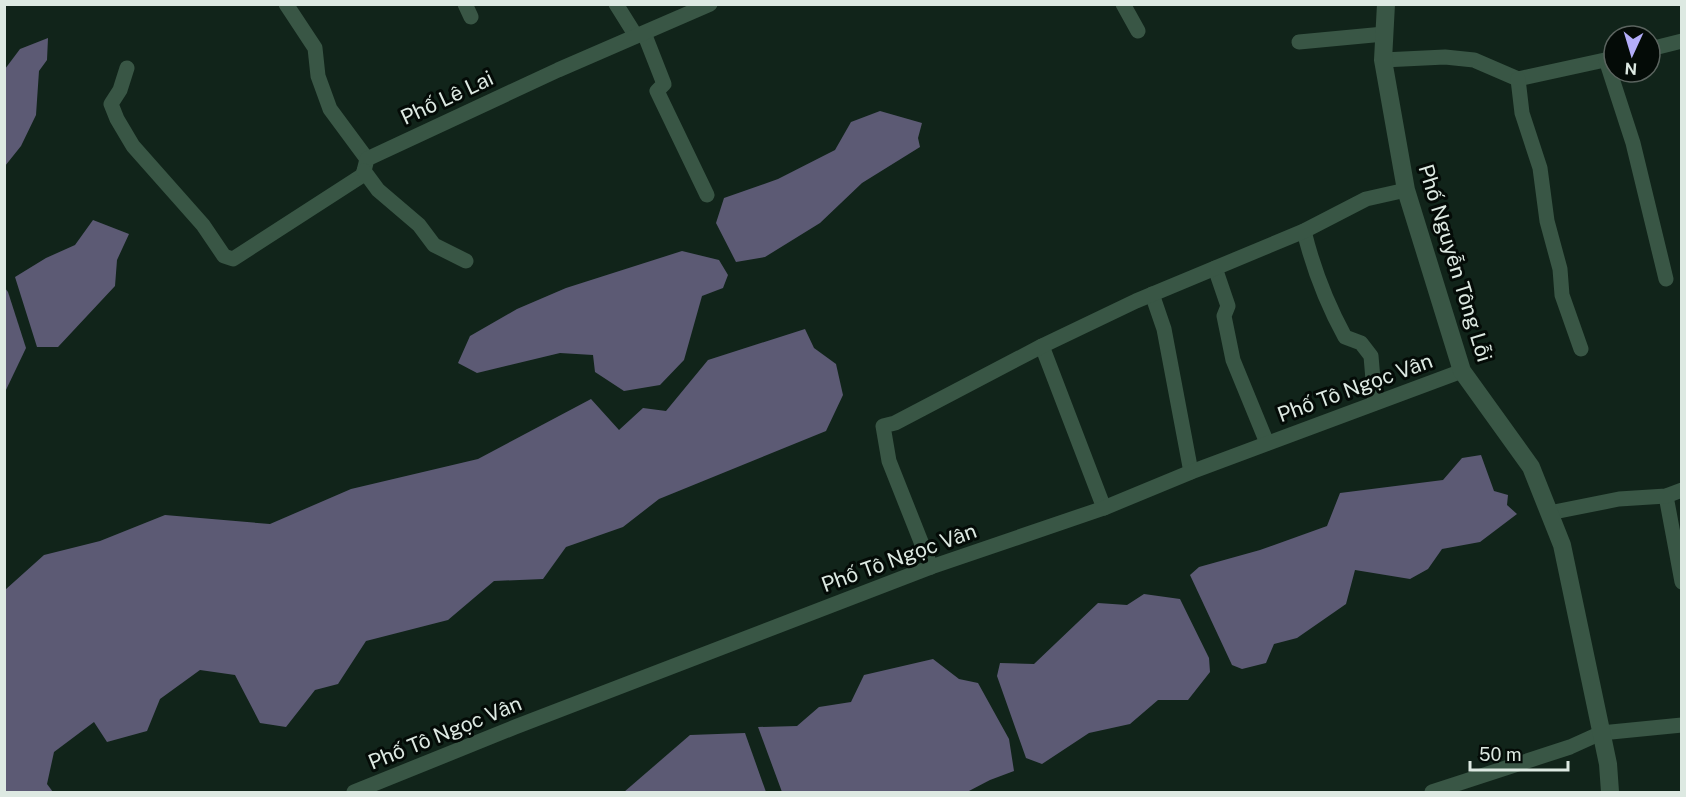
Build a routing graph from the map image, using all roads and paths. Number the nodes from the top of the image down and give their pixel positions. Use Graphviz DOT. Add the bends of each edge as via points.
graph roads {
  1 [pos="286,4"];
  2 [pos="616,4"];
  3 [pos="710,4"];
  4 [pos="1123,4"];
  5 [pos="1386,4"];
  6 [pos="1138,31"];
  7 [pos="1384,34"];
  8 [pos="640,35"];
  9 [pos="1682,41"];
  10 [pos="1299,42"];
  11 [pos="1662,46"];
  12 [pos="1383,60"];
  13 [pos="1602,61"];
  14 [pos="127,68"];
  15 [pos="1518,80"];
  16 [pos="1617,84"];
  17 [pos="365,165"];
  18 [pos="1406,190"];
  19 [pos="708,195"];
  20 [pos="1304,231"];
  21 [pos="466,261"];
  22 [pos="1215,268"];
  23 [pos="1666,279"];
  24 [pos="1152,294"];
  25 [pos="1042,346"];
  26 [pos="1581,349"];
  27 [pos="1462,371"];
  28 [pos="1375,403"];
  29 [pos="1267,443"];
  30 [pos="1191,472"];
  31 [pos="1682,490"];
  32 [pos="1666,496"];
  33 [pos="1104,508"];
  34 [pos="1549,513"];
  35 [pos="930,567"];
  36 [pos="1682,582"];
  37 [pos="1682,725"];
  38 [pos="1601,733"];
  39 [pos="354,792"];
  40 [pos="1432,792"];
  41 [pos="1610,792"];
  1 -- 17 [label="street" via="315,48 318,76 330,109"];
  2 -- 8 [label="street"];
  3 -- 8 [label="street, Phố Lê Lai"];
  4 -- 6 [label="street"];
  5 -- 7 [label="street, Phố Nguyễn Tông Lỗi"];
  7 -- 10 [label="street"];
  7 -- 12 [label="street, Phố Nguyễn Tông Lỗi"];
  8 -- 17 [label="street, Phố Lê Lai" via="558,70"];
  8 -- 19 [label="street" via="664,84 657,91"];
  9 -- 11 [label="street"];
  12 -- 15 [label="street" via="1474,60"];
  12 -- 18 [label="street, Phố Nguyễn Tông Lỗi"];
  13 -- 15 [label="street"];
  14 -- 17 [label="street, Phố Lê Lai" via="111,104 117,119 133,146 228,258 237,257 363,175"];
  15 -- 26 [label="street" via="1522,114 1540,168 1562,295"];
  16 -- 23 [label="street"];
  17 -- 21 [label="street" via="378,190 419,225 434,245"];
  18 -- 20 [label="street" via="1366,199"];
  18 -- 27 [label="street, Phố Nguyễn Tông Lỗi"];
  20 -- 22 [label="street"];
  20 -- 28 [label="street" via="1332,314 1345,338 1361,343 1371,356"];
  22 -- 24 [label="street"];
  22 -- 29 [label="street" via="1227,306 1224,316 1233,360"];
  24 -- 25 [label="street"];
  24 -- 30 [label="street" via="1164,329"];
  25 -- 33 [label="street"];
  25 -- 35 [label="street" via="883,426 889,461"];
  27 -- 28 [label="street, Phố Tô Ngọc Vân"];
  27 -- 34 [label="street, Phố Nguyễn Tông Lỗi" via="1531,467"];
  28 -- 29 [label="street, Phố Tô Ngọc Vân"];
  29 -- 30 [label="street, Phố Tô Ngọc Vân"];
  30 -- 33 [label="street, Phố Tô Ngọc Vân"];
  31 -- 32 [label="street"];
  32 -- 34 [label="street" via="1619,499"];
  32 -- 36 [label="street"];
  33 -- 35 [label="street, Phố Tô Ngọc Vân"];
  34 -- 38 [label="street, Phố Nguyễn Tông Lỗi" via="1562,545"];
  35 -- 39 [label="street, Phố Tô Ngọc Vân"];
  37 -- 38 [label="street"];
  38 -- 40 [label="street"];
  38 -- 41 [label="street, Phố Nguyễn Tông Lỗi"];
}
